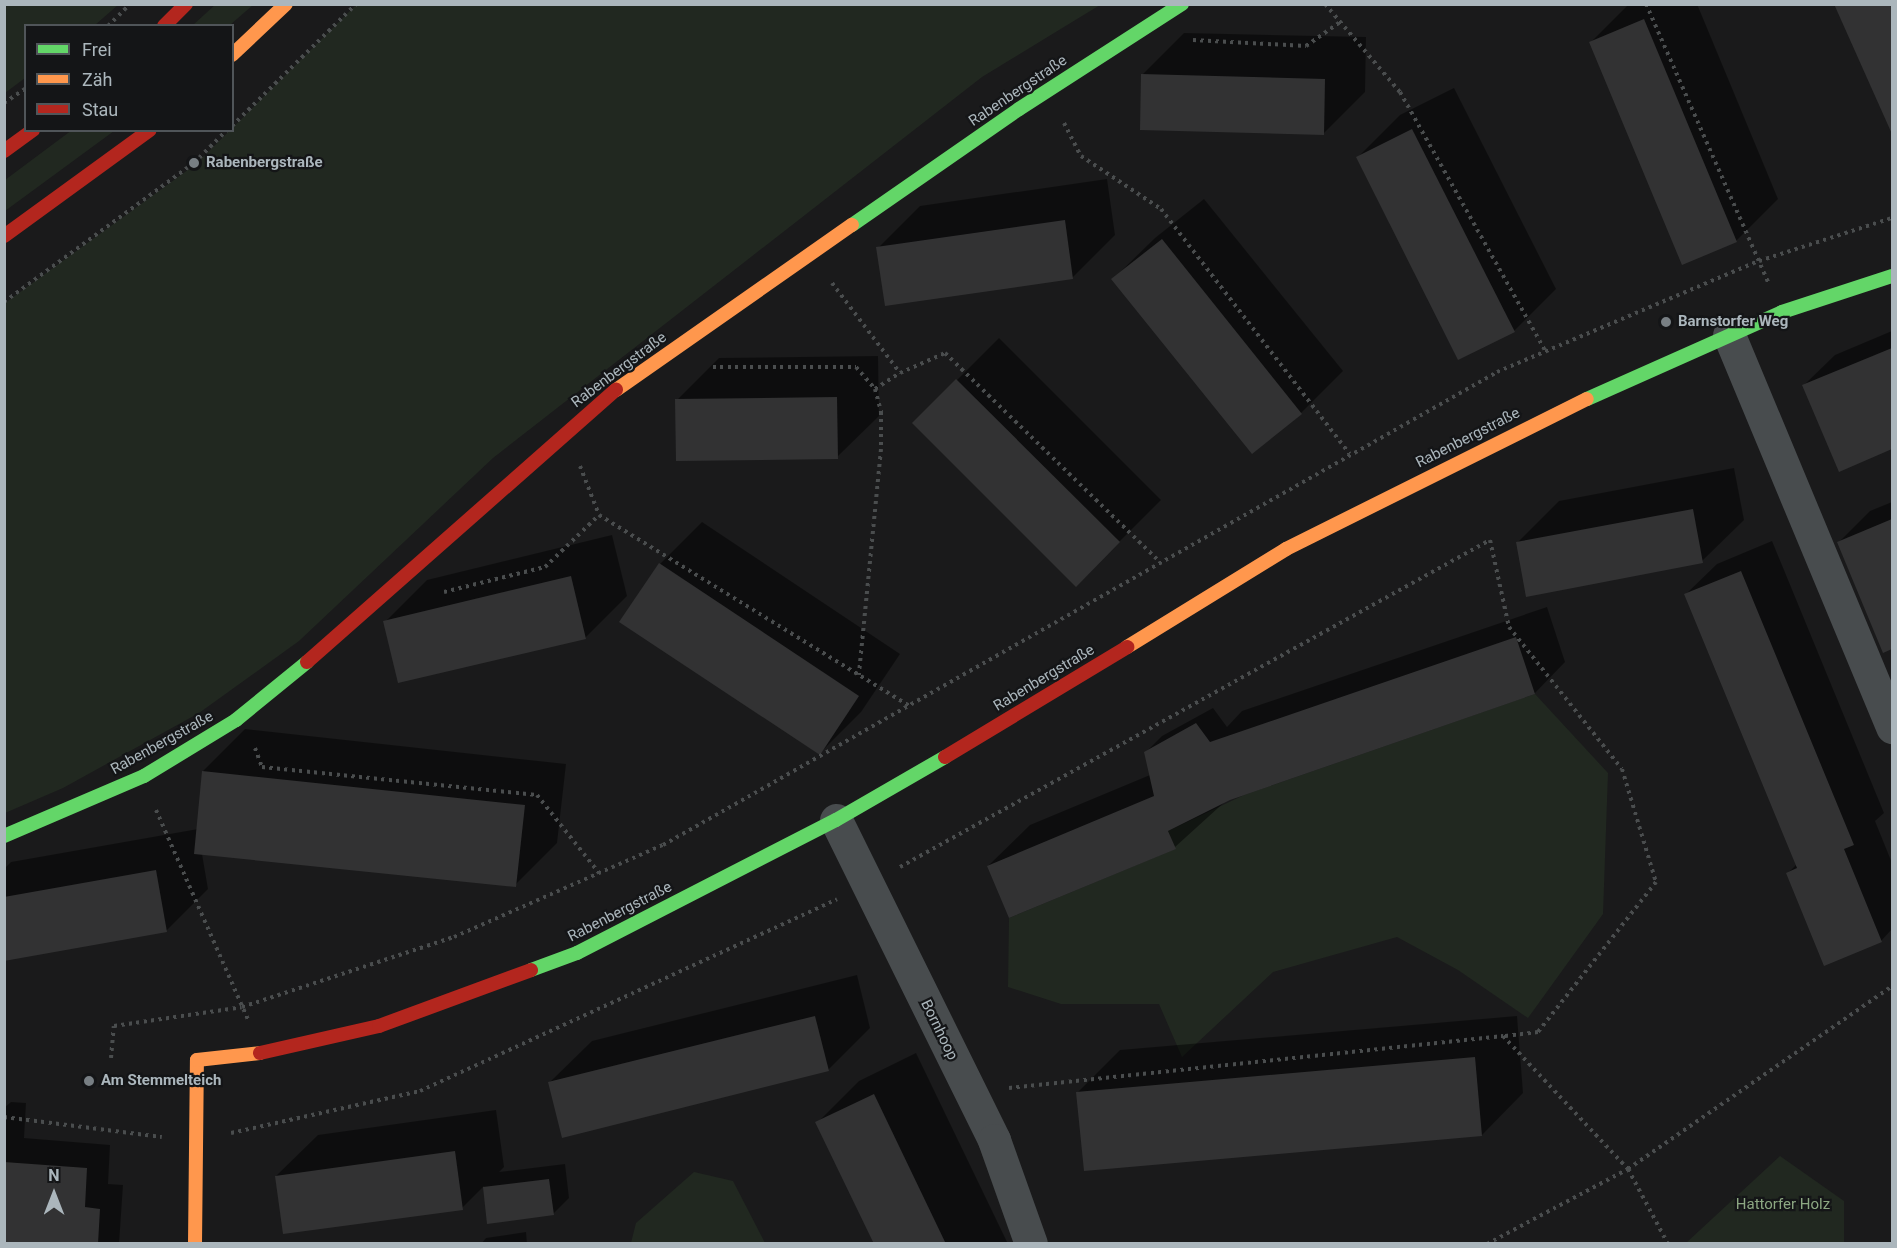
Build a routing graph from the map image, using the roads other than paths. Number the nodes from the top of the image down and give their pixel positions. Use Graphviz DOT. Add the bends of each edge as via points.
graph roads {
  1 [pos="186,4"];
  2 [pos="286,4"];
  3 [pos="1182,4"];
  4 [pos="166,24"];
  5 [pos="234,53"];
  6 [pos="30,132"];
  7 [pos="147,132"];
  8 [pos="4,152"];
  9 [pos="4,236"];
  10 [pos="1893,276"];
  11 [pos="1729,334"];
  12 [pos="1893,727"];
  13 [pos="836,820"];
  14 [pos="4,836"];
  15 [pos="195,1244"];
  16 [pos="1031,1244"];
  1 -- 4 [label="street"];
  2 -- 5 [label="street"];
  3 -- 14 [label="street, Rabenbergstraße" via="1046,91 604,398 367,612 244,713 144,776"];
  6 -- 8 [label="street"];
  7 -- 9 [label="street"];
  10 -- 11 [label="street, Rabenbergstraße" via="1782,312"];
  11 -- 12 [label="street"];
  11 -- 13 [label="street, Rabenbergstraße" via="1550,414 1286,549 1005,722"];
  13 -- 15 [label="street, Rabenbergstraße" via="577,953 379,1026 263,1053 197,1060"];
  13 -- 16 [label="street, Bornhoop" via="994,1140"];
}
